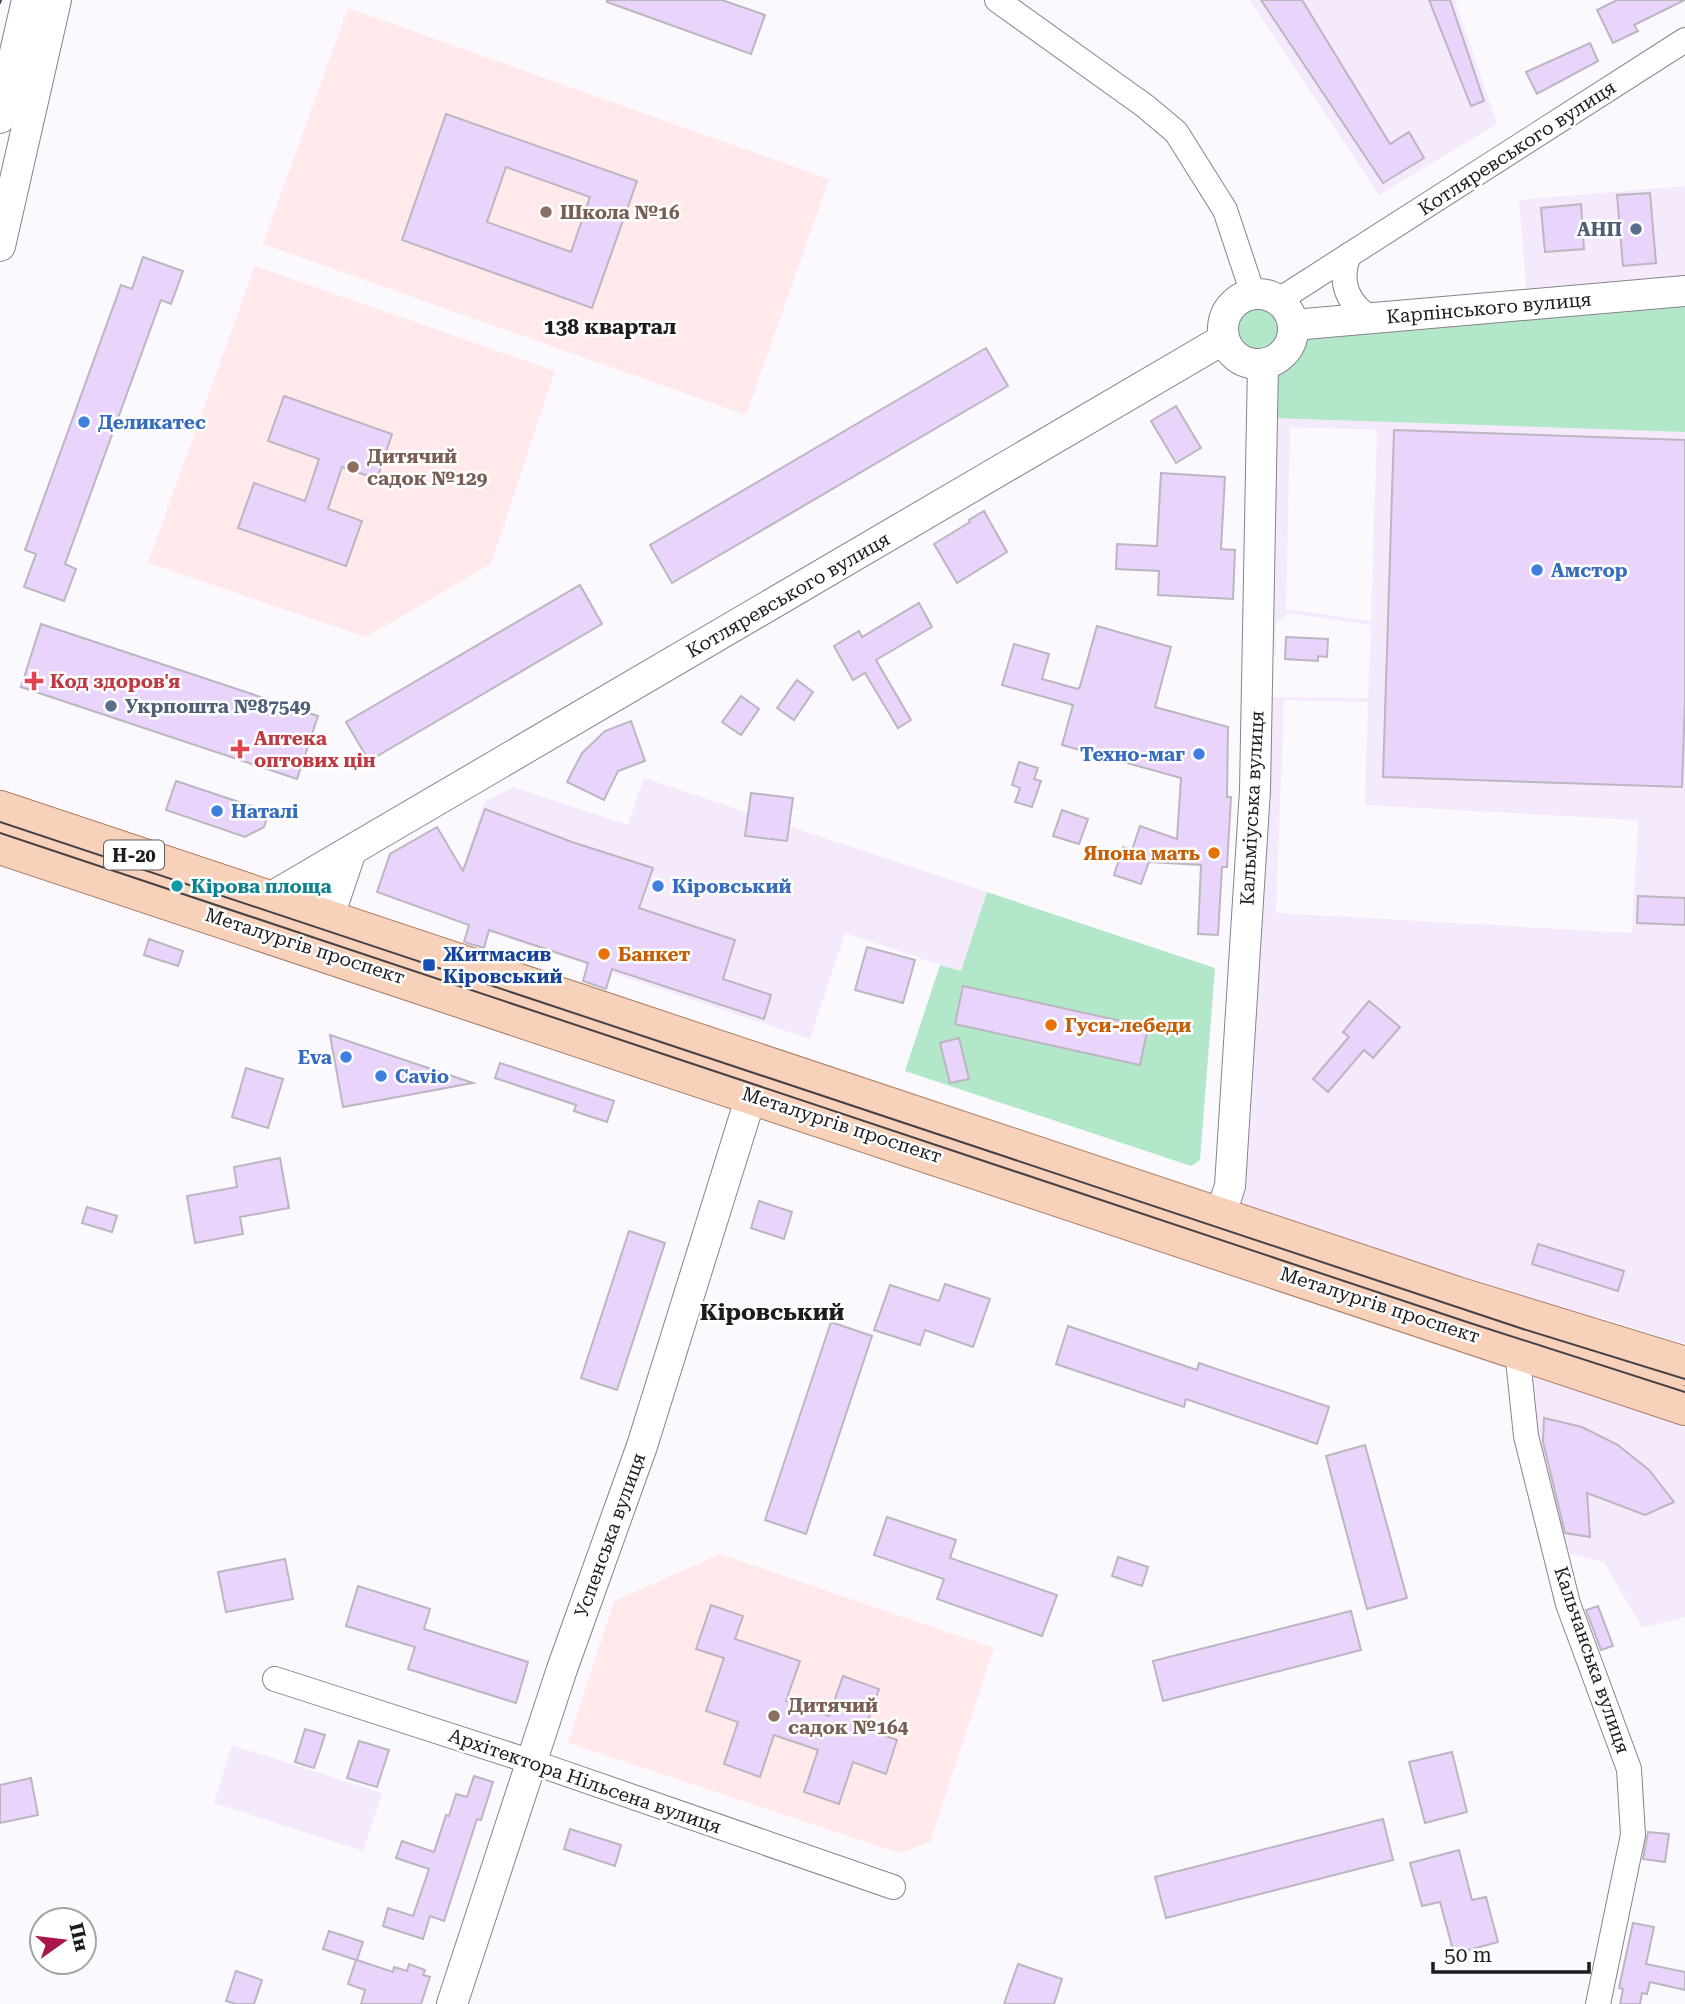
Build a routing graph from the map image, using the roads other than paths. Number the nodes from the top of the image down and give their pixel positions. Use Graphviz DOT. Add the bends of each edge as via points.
graph roads {
  1 [pos="27,0"];
  2 [pos="56,0"];
  3 [pos="997,0"];
  4 [pos="1018,7"];
  5 [pos="1685,40"];
  6 [pos="0,118"];
  7 [pos="0,246"];
  8 [pos="1349,255"];
  9 [pos="1685,291"];
  10 [pos="1266,297"];
  11 [pos="1373,319"];
  12 [pos="1293,326"];
  13 [pos="1224,340"];
  14 [pos="1263,364"];
  15 [pos="0,810"];
  16 [pos="0,845"];
  17 [pos="351,851"];
  18 [pos="268,899"];
  19 [pos="323,935"];
  20 [pos="756,1079"];
  21 [pos="1215,1232"];
  22 [pos="1521,1334"];
  23 [pos="1685,1366"];
  24 [pos="1685,1406"];
  25 [pos="275,1679"];
  26 [pos="532,1762"];
  27 [pos="893,1887"];
  28 [pos="452,2004"];
  29 [pos="1598,2004"];
  1 -- 6 [label="street"];
  2 -- 7 [label="street"];
  3 -- 4 [label="street"];
  4 -- 10 [label="street" via="1176,132 1225,210"];
  5 -- 8 [label="street, Котляревського вулиця"];
  8 -- 10 [label="street, Котляревського вулиця"];
  8 -- 11 [label="street" via="1344,274 1347,293 1357,309"];
  9 -- 11 [label="street, Карпінського вулиця"];
  10 -- 12 [label="street" via="1289,311"];
  10 -- 13 [label="street" via="1244,296 1230,307 1223,322"];
  11 -- 12 [label="street, Карпінського вулиця"];
  12 -- 14 [label="street" via="1286,351"];
  13 -- 14 [label="street" via="1239,359"];
  13 -- 17 [label="street, Котляревського вулиця"];
  14 -- 21 [label="street, Кальміуська вулиця" via="1255,790 1230,1186"];
  15 -- 18 [label="main road, Металургів проспект / Н-20"];
  16 -- 19 [label="main road, Металургів проспект"];
  17 -- 18 [label="street, Котляревського вулиця"];
  17 -- 19 [label="street"];
  18 -- 19 [label="main road, Металургів проспект"];
  19 -- 20 [label="main road, Металургів проспект"];
  20 -- 21 [label="main road, Металургів проспект"];
  20 -- 26 [label="street, Успенська вулиця" via="642,1446"];
  21 -- 22 [label="main road, Металургів проспект"];
  22 -- 23 [label="main road, Металургів проспект"];
  22 -- 24 [label="main road, Металургів проспект"];
  22 -- 29 [label="street, Кальчанська вулиця" via="1526,1436 1568,1604 1629,1769 1633,1835"];
  25 -- 26 [label="street, Архітектора Нільсена вулиця"];
  26 -- 27 [label="street, Архітектора Нільсена вулиця"];
  26 -- 28 [label="street, Успенська вулиця"];
}
